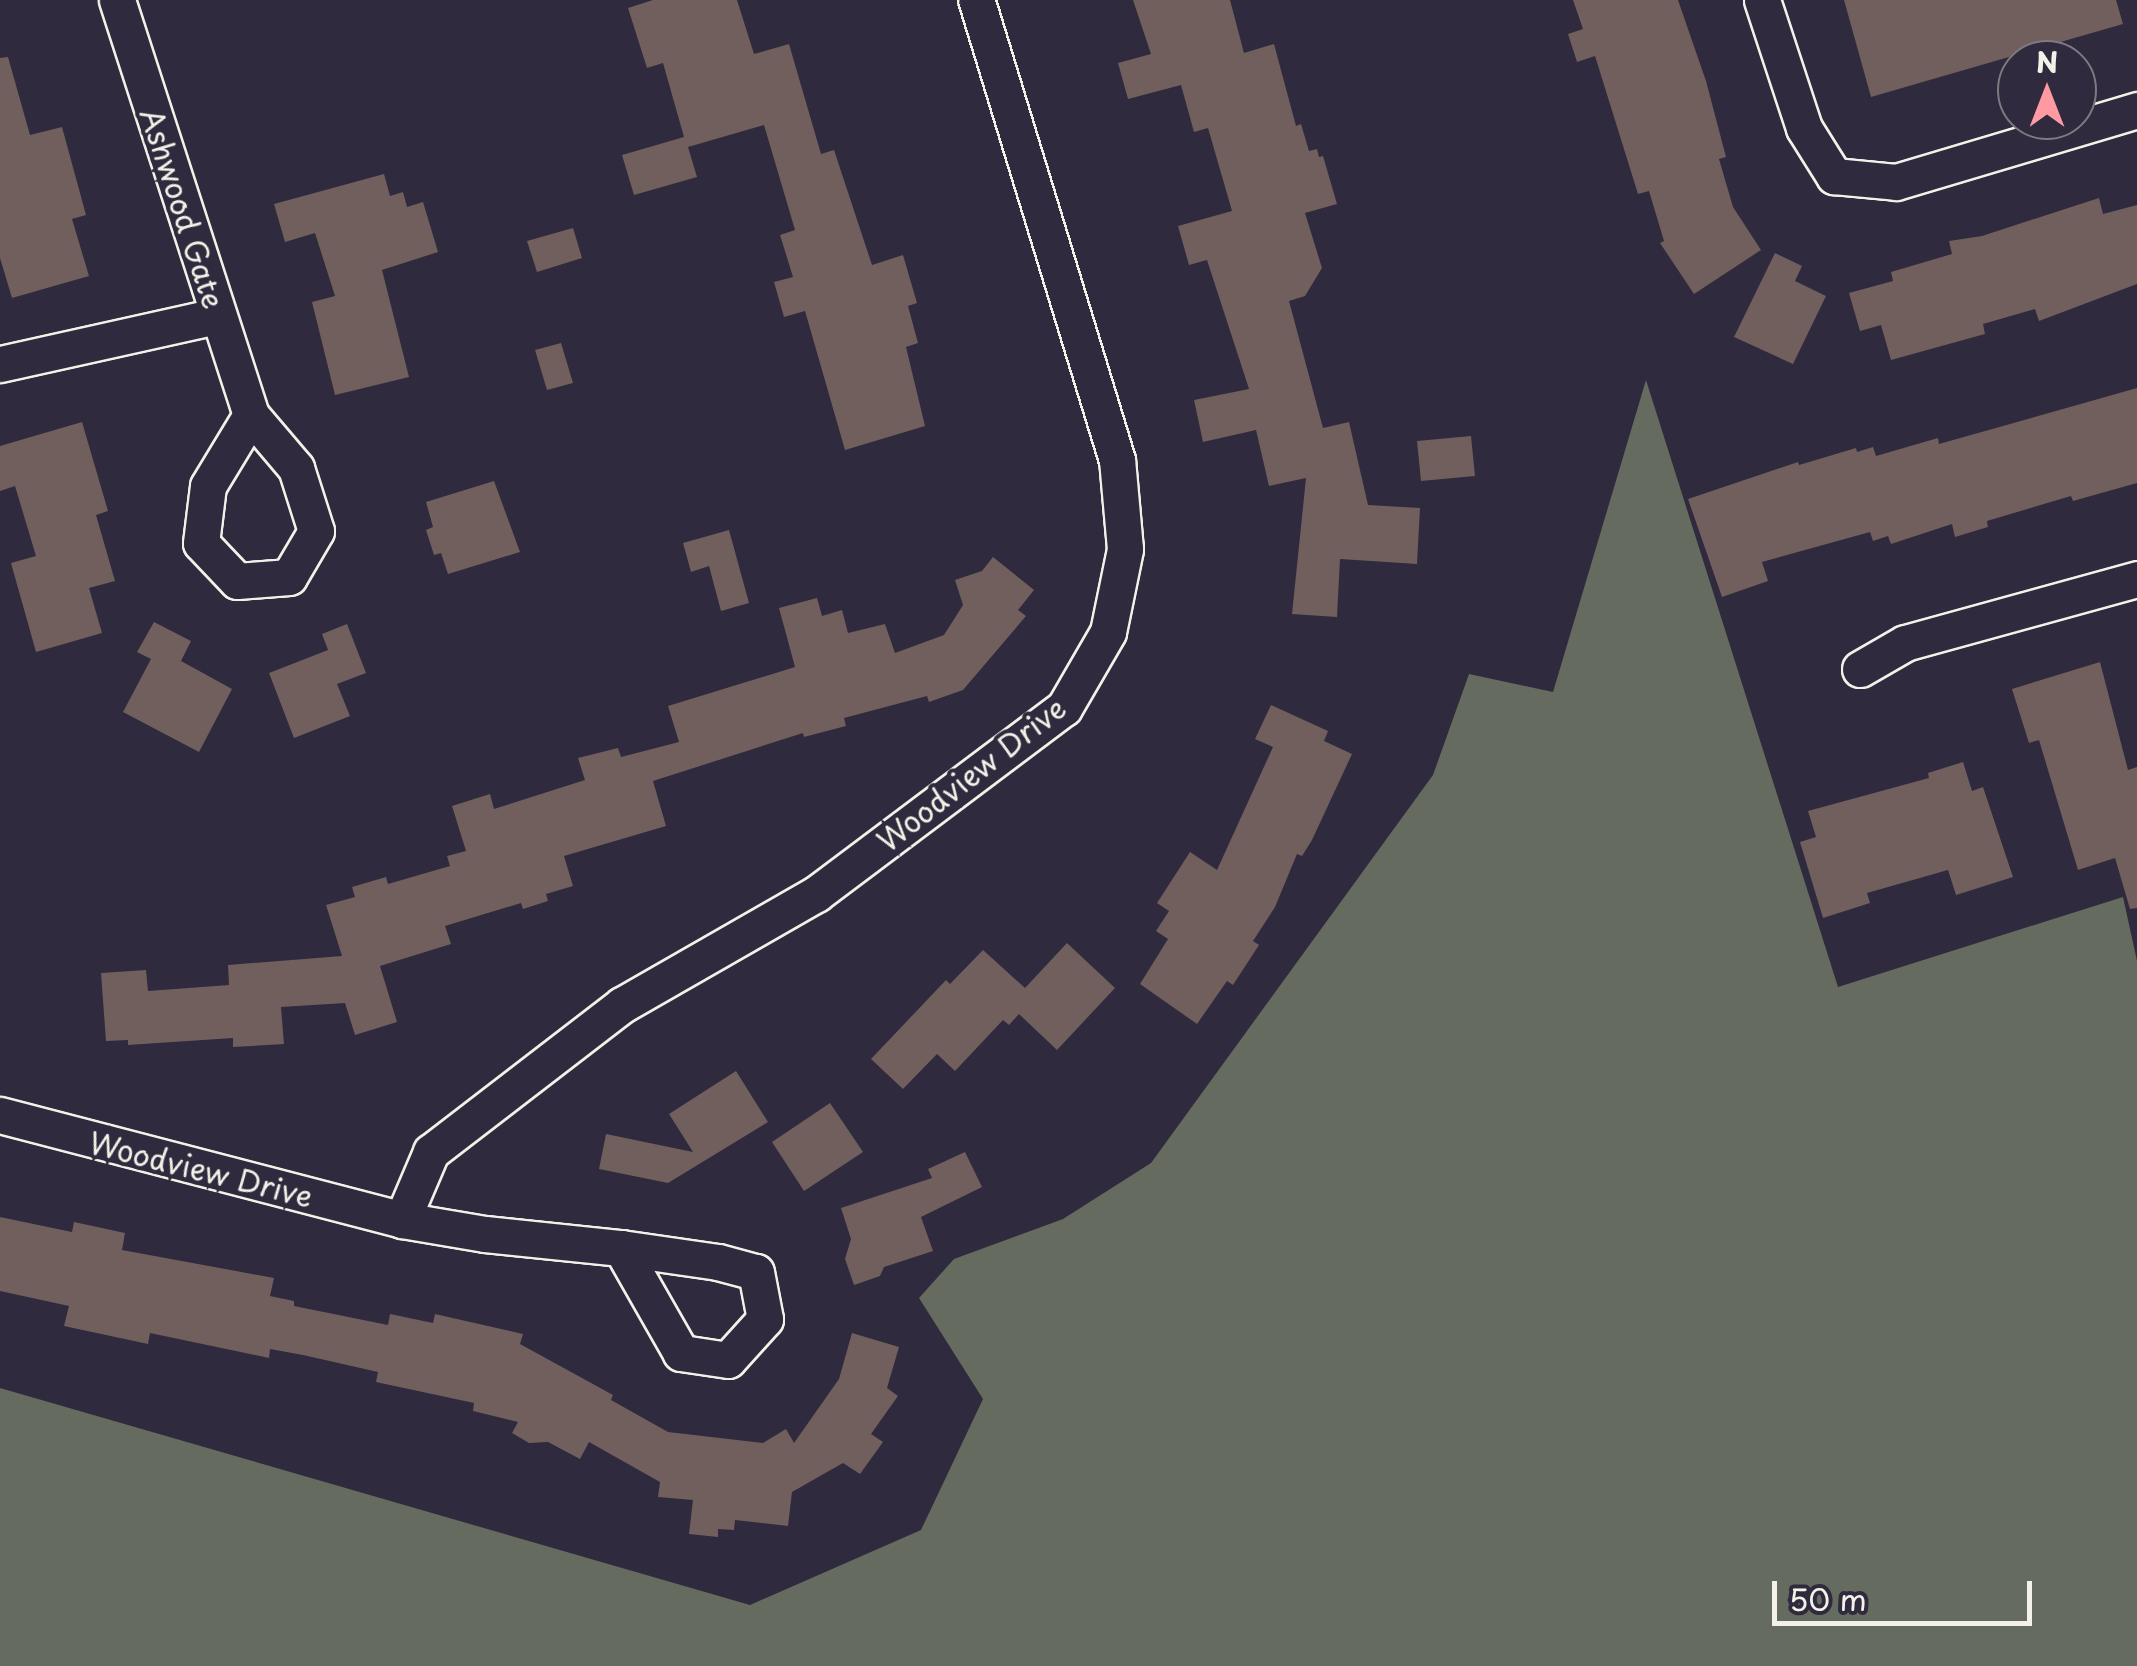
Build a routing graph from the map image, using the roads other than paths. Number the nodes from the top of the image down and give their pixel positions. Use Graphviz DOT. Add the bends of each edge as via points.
graph roads {
  1 [pos="117,0"];
  2 [pos="976,0"];
  3 [pos="1762,0"];
  4 [pos="2137,110"];
  5 [pos="217,316"];
  6 [pos="0,364"];
  7 [pos="251,415"];
  8 [pos="2137,578"];
  9 [pos="1860,669"];
  10 [pos="0,1116"];
  11 [pos="402,1220"];
  12 [pos="621,1248"];
  1 -- 5 [label="street, Ashwood Gate"];
  2 -- 11 [label="street, Woodview Drive" via="1117,460 1125,548 1108,632 1064,708 1049,720 816,894 622,1004 431,1152"];
  3 -- 4 [label="street" via="1804,128 1834,176 1896,182"];
  5 -- 6 [label="street"];
  5 -- 7 [label="street, Ashwood Gate"];
  8 -- 9 [label="street" via="1905,643"];
  10 -- 11 [label="street, Woodview Drive"];
  11 -- 12 [label="street, Woodview Drive"];
}
